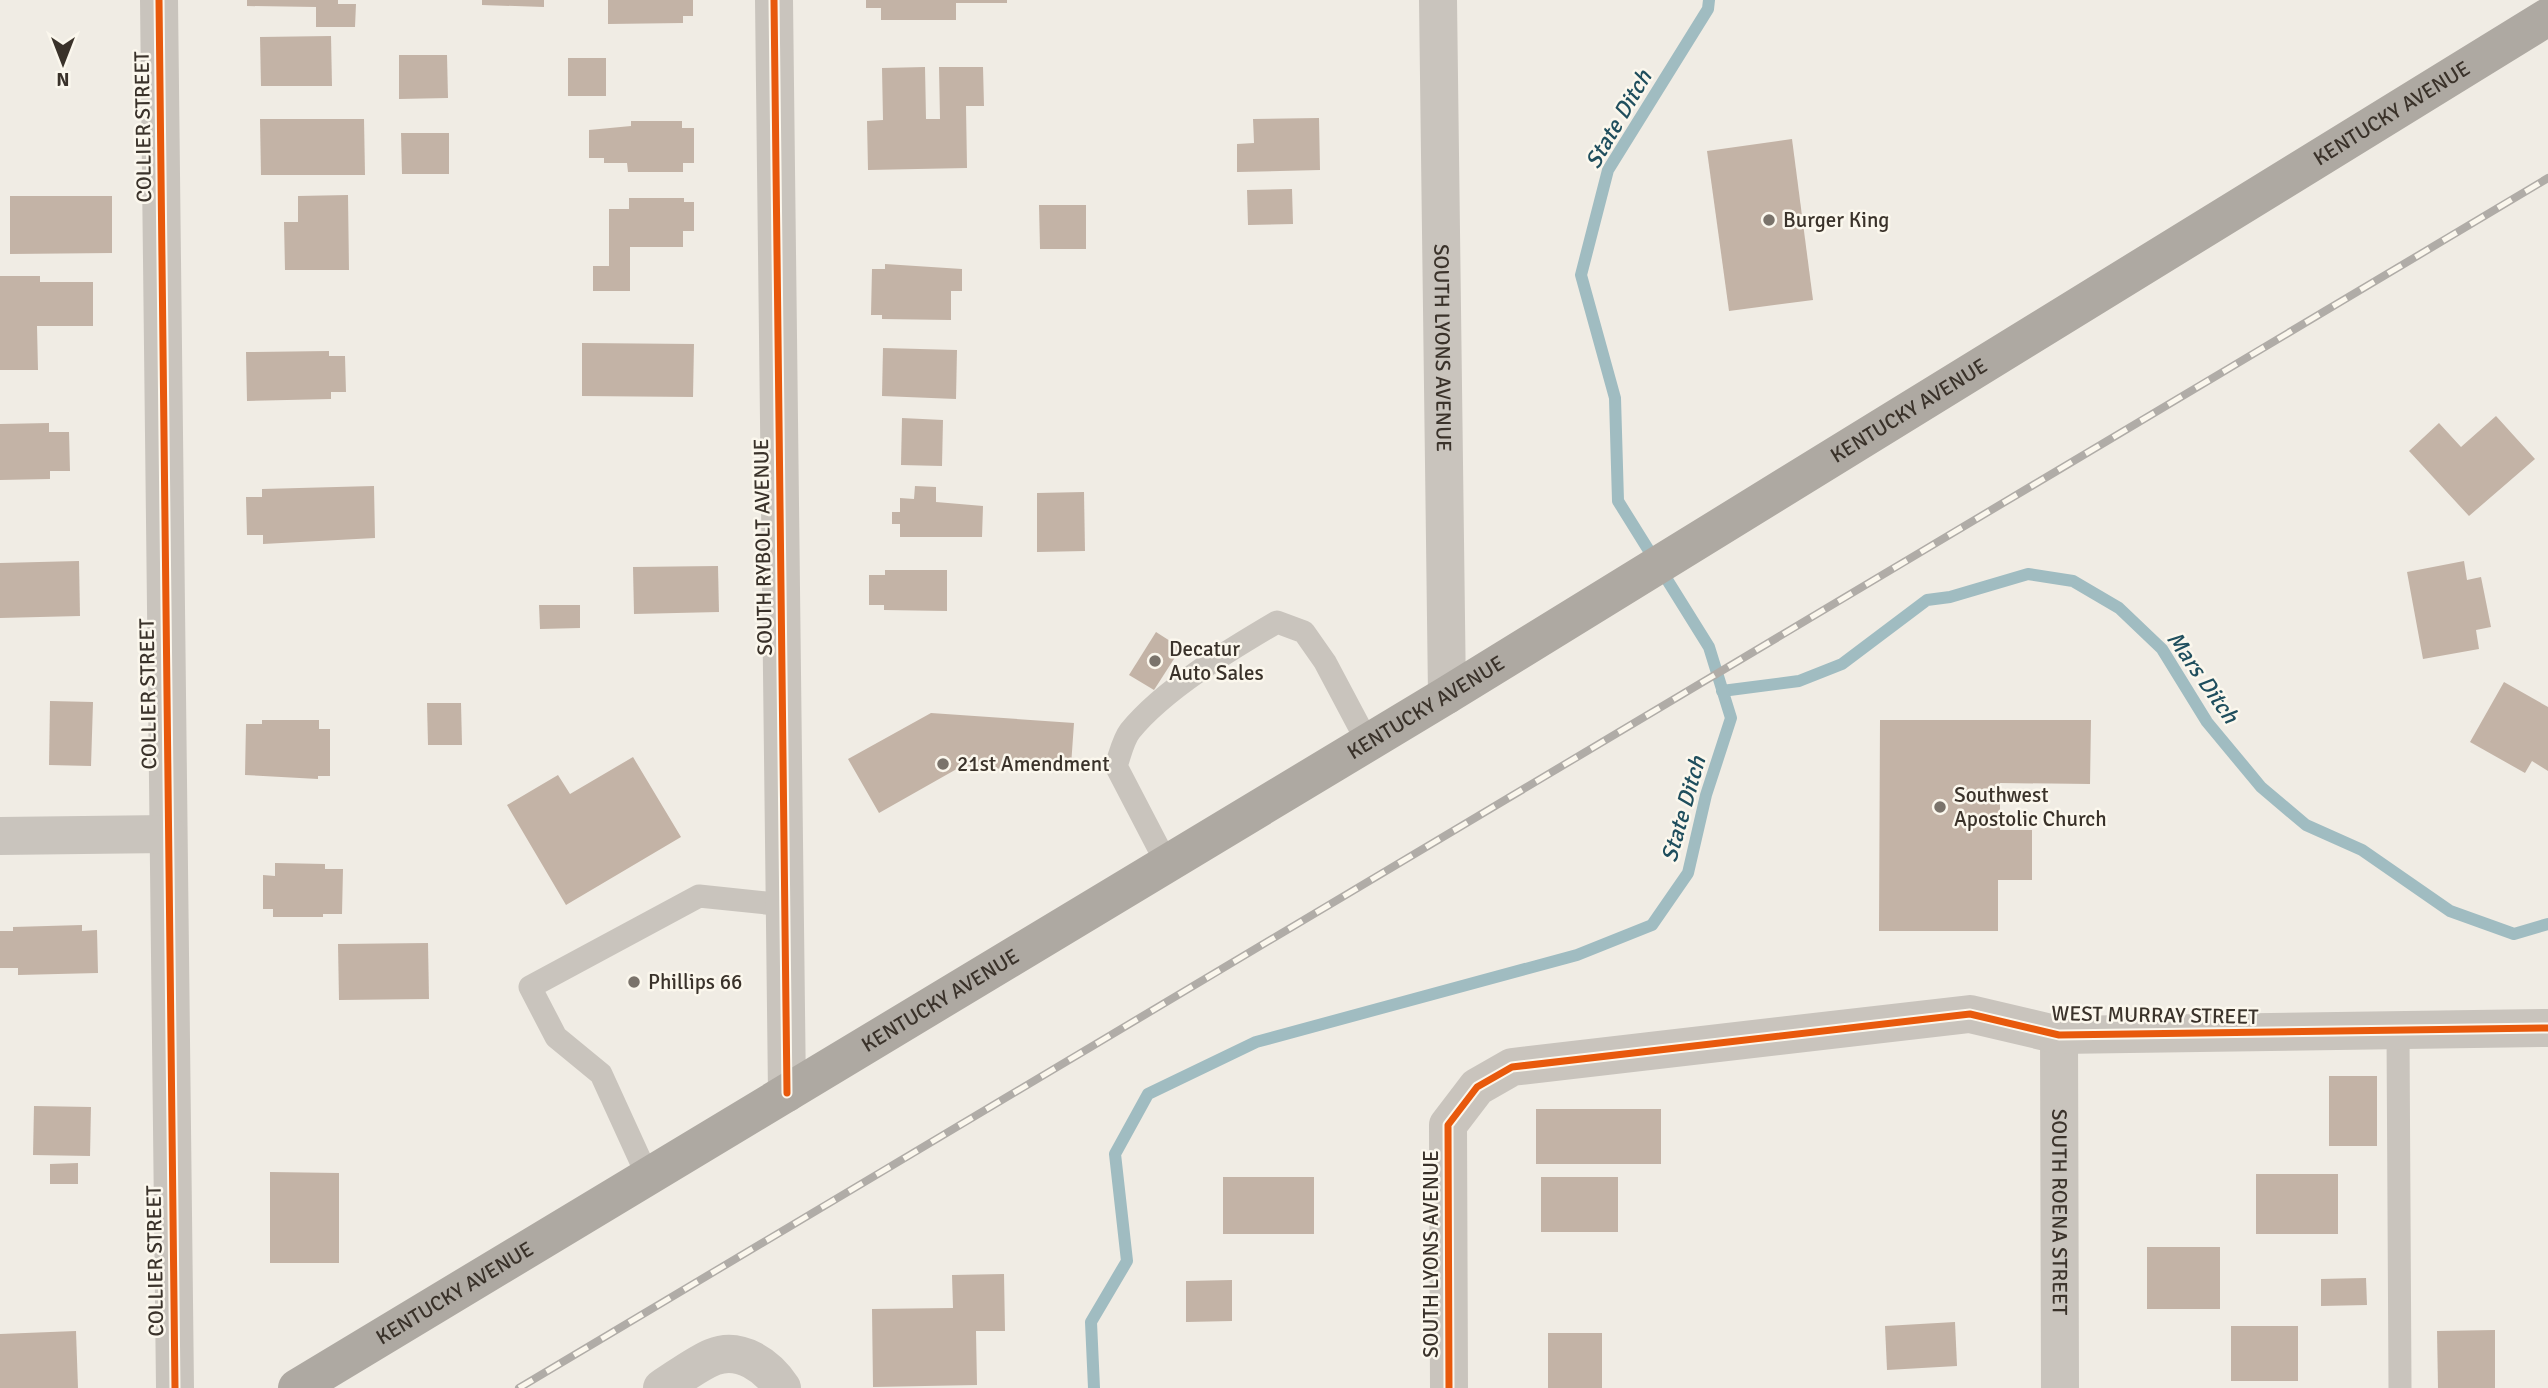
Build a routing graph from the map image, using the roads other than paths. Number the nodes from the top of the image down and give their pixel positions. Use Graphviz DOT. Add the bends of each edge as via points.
graph roads {
  1 [pos="159,0"];
  2 [pos="774,0"];
  3 [pos="1438,0"];
  4 [pos="2548,17"];
  5 [pos="1447,695"];
  6 [pos="1367,743"];
  7 [pos="167,834"];
  8 [pos="0,836"];
  9 [pos="1167,864"];
  10 [pos="785,905"];
  11 [pos="2548,1028"];
  12 [pos="2398,1032"];
  13 [pos="2059,1035"];
  14 [pos="1477,1087"];
  15 [pos="787,1093"];
  16 [pos="648,1177"];
  17 [pos="770,1375"];
  18 [pos="175,1388"];
  19 [pos="297,1388"];
  20 [pos="662,1388"];
  21 [pos="1449,1388"];
  22 [pos="2060,1388"];
  23 [pos="2400,1388"];
  1 -- 7 [label="street, COLLIER STREET"];
  2 -- 10 [label="street, SOUTH RYBOLT AVENUE"];
  3 -- 5 [label="street, SOUTH LYONS AVENUE"];
  4 -- 5 [label="main road, KENTUCKY AVENUE"];
  5 -- 6 [label="main road, KENTUCKY AVENUE"];
  6 -- 9 [label="main road, KENTUCKY AVENUE"];
  6 -- 9 [label="lane" via="1304,632 1277,622 1232,649 1173,691 1129,732 1116,766"];
  7 -- 8 [label="street"];
  7 -- 18 [label="street, COLLIER STREET"];
  9 -- 15 [label="main road, KENTUCKY AVENUE"];
  10 -- 15 [label="street, SOUTH RYBOLT AVENUE"];
  10 -- 16 [label="lane" via="699,896 530,987 556,1037 601,1073"];
  11 -- 12 [label="street, WEST MURRAY STREET"];
  12 -- 13 [label="street, WEST MURRAY STREET"];
  12 -- 23 [label="lane"];
  13 -- 14 [label="street, WEST MURRAY STREET" via="1969,1014 1512,1067"];
  13 -- 22 [label="street, SOUTH ROENA STREET"];
  14 -- 21 [label="street, SOUTH LYONS AVENUE" via="1448,1125"];
  15 -- 16 [label="main road, KENTUCKY AVENUE"];
  16 -- 19 [label="main road, KENTUCKY AVENUE"];
  17 -- 20 [label="street" via="742,1356 714,1356"];
}
